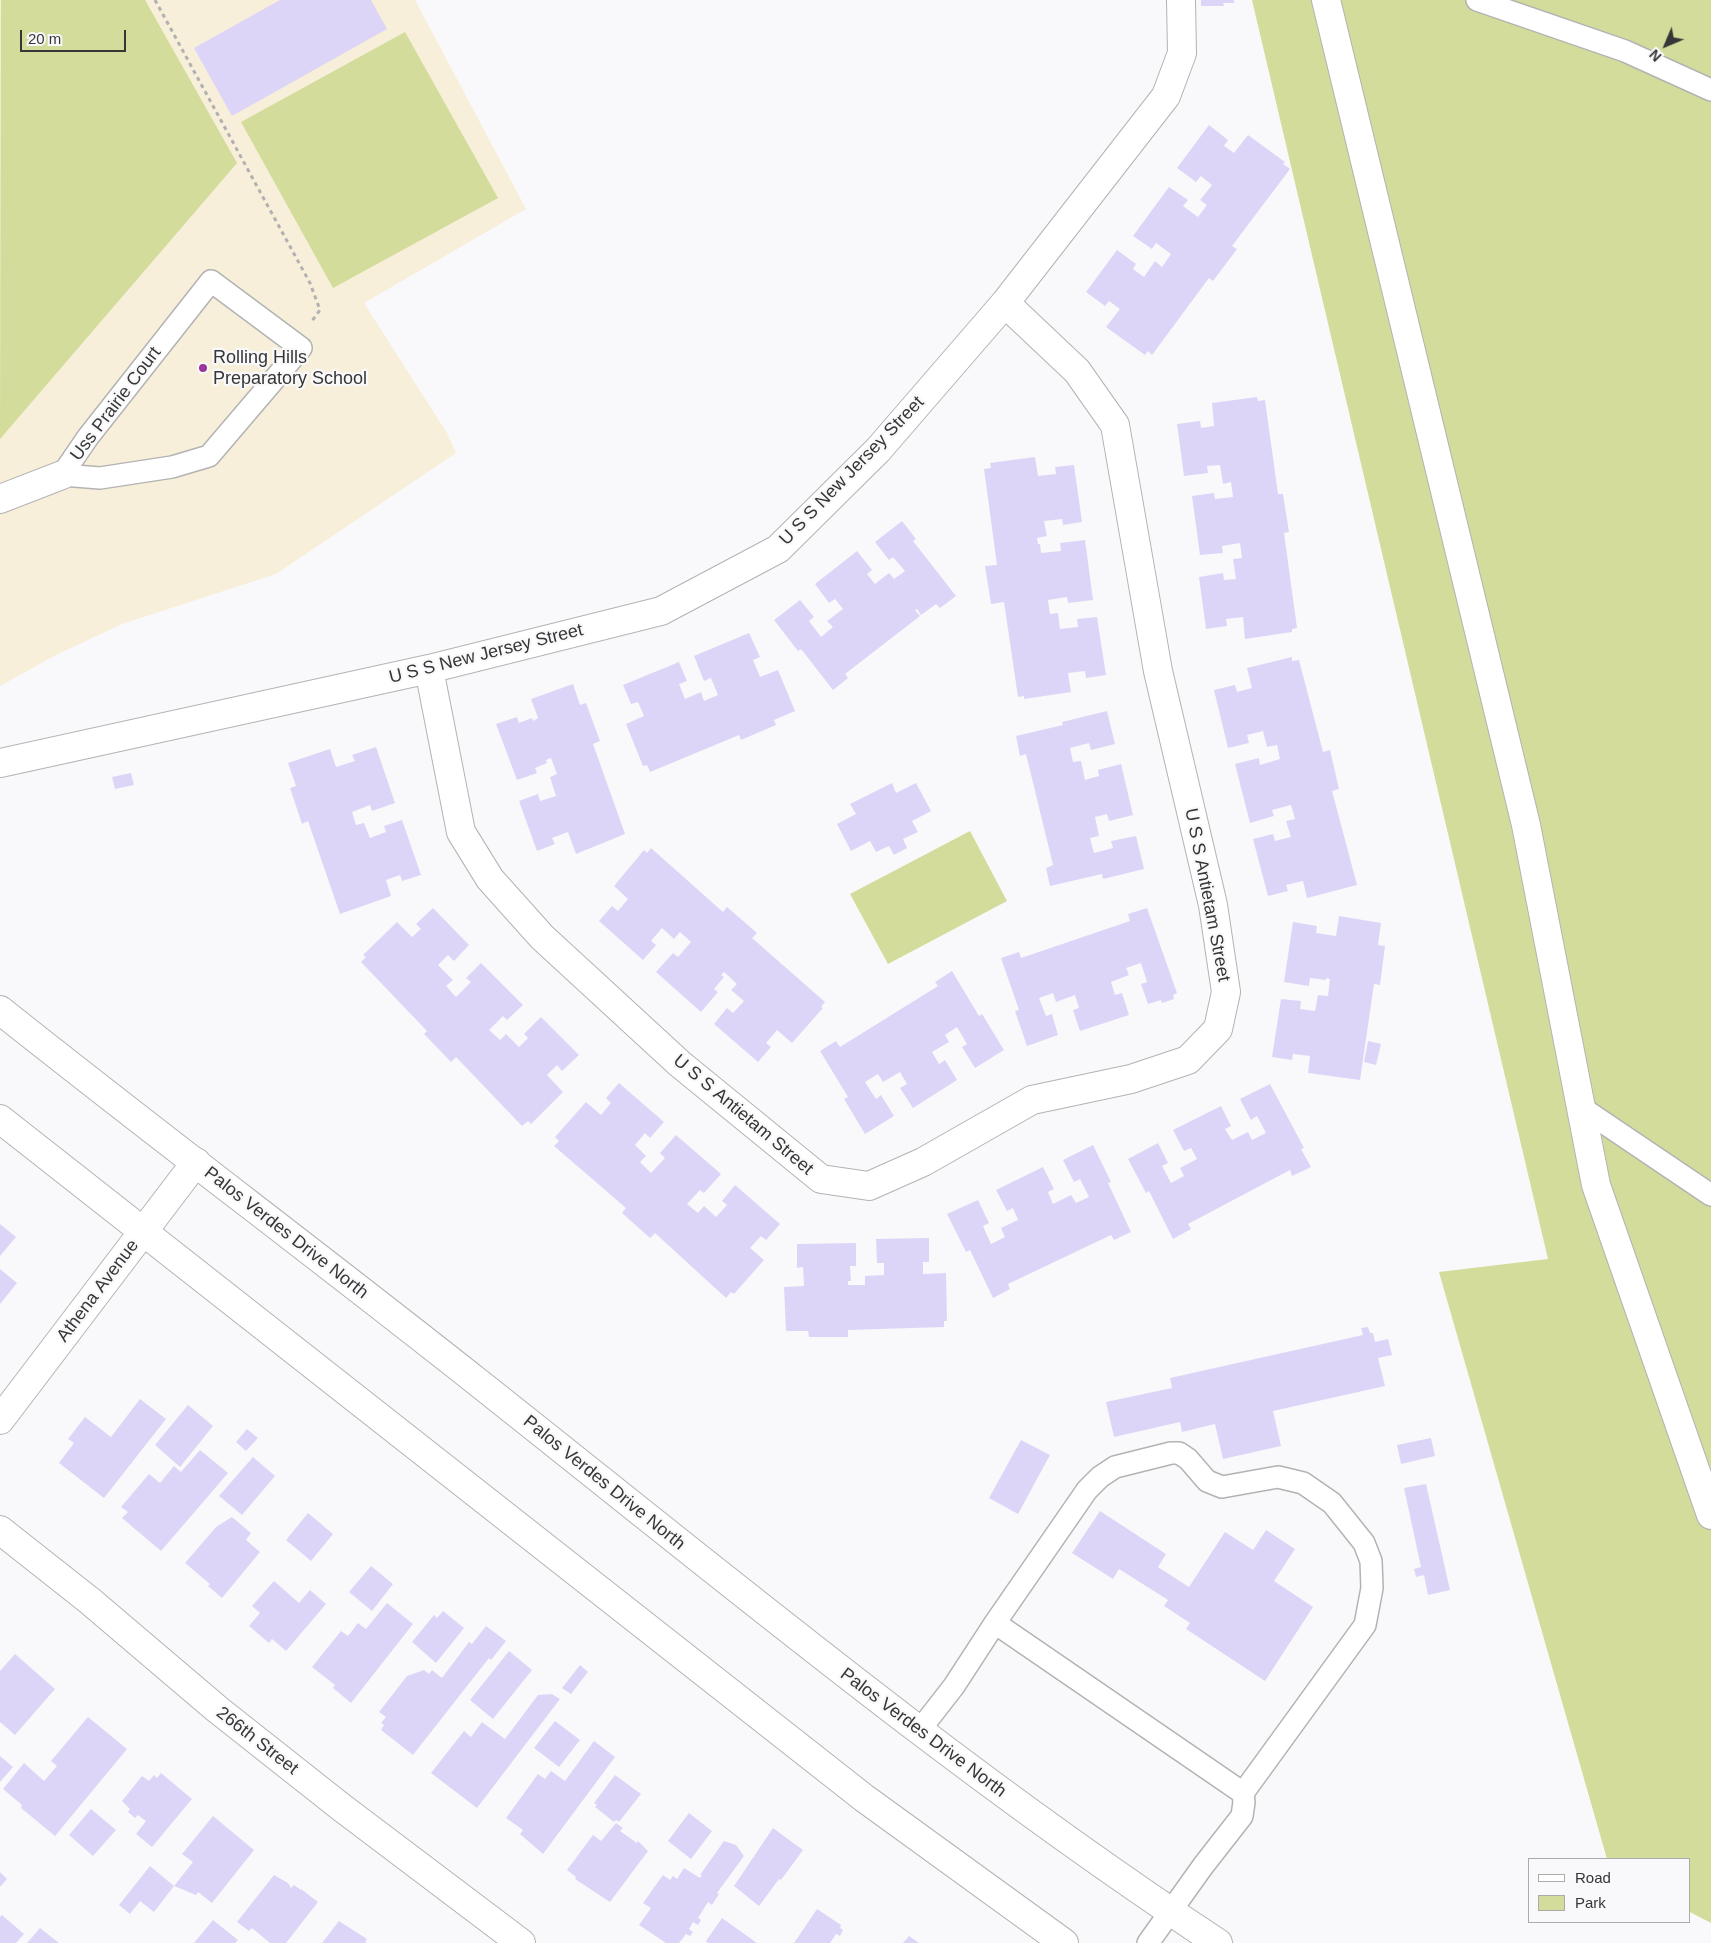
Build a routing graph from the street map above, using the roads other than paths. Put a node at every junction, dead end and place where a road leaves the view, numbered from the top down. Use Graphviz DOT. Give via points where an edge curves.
graph roads {
  1 [pos="1181,0"];
  2 [pos="1326,0"];
  3 [pos="1477,0"];
  4 [pos="1711,90"];
  5 [pos="1005,303"];
  6 [pos="62,475"];
  7 [pos="0,499"];
  8 [pos="429,669"];
  9 [pos="0,763"];
  10 [pos="0,1010"];
  11 [pos="1582,1108"];
  12 [pos="0,1119"];
  13 [pos="196,1162"];
  14 [pos="1711,1195"];
  15 [pos="143,1232"];
  16 [pos="0,1420"];
  17 [pos="1711,1515"];
  18 [pos="0,1530"];
  19 [pos="995,1623"];
  20 [pos="920,1731"];
  21 [pos="1243,1793"];
  22 [pos="1171,1912"];
  23 [pos="521,1943"];
  24 [pos="1064,1943"];
  25 [pos="1148,1943"];
  26 [pos="1218,1943"];
  1 -- 5 [label="street, U S S New Jersey Street" via="1182,53 1166,96"];
  2 -- 11 [label="street" via="1526,825"];
  3 -- 4 [label="lane" via="1625,51"];
  5 -- 8 [label="street, U S S New Jersey Street" via="878,450 778,549 661,611"];
  5 -- 8 [label="street, U S S Antietam Street" via="1077,371 1115,425 1158,671 1213,905 1226,992 1218,1029 1188,1060 1131,1079 1032,1100 923,1162 868,1186 820,1179 680,1064 542,937 490,879 461,832"];
  6 -- 6 [label="lane, Uss Prairie Court" via="100,478 172,467 208,456 301,348 211,281 88,436"];
  6 -- 7 [label="street, Uss Prairie Court"];
  8 -- 9 [label="street, U S S New Jersey Street"];
  10 -- 13 [label="street, Palos Verdes Drive North"];
  11 -- 14 [label="lane"];
  11 -- 17 [label="street" via="1596,1185"];
  12 -- 15 [label="street"];
  13 -- 15 [label="street, Athena Avenue"];
  13 -- 20 [label="street, Palos Verdes Drive North" via="800,1640"];
  15 -- 16 [label="street, Athena Avenue"];
  15 -- 24 [label="street" via="864,1798"];
  18 -- 23 [label="street, 266th Street" via="217,1709"];
  19 -- 20 [label="lane"];
  19 -- 21 [label="lane"];
  19 -- 21 [label="lane" via="1087,1490 1115,1467 1180,1453 1207,1481 1222,1487 1278,1477 1303,1483 1318,1493 1332,1503 1364,1543 1372,1561 1372,1588 1365,1625"];
  20 -- 22 [label="street, Palos Verdes Drive North"];
  21 -- 22 [label="lane" via="1242,1816"];
  22 -- 25 [label="lane"];
  22 -- 26 [label="street, Palos Verdes Drive North"];
}
